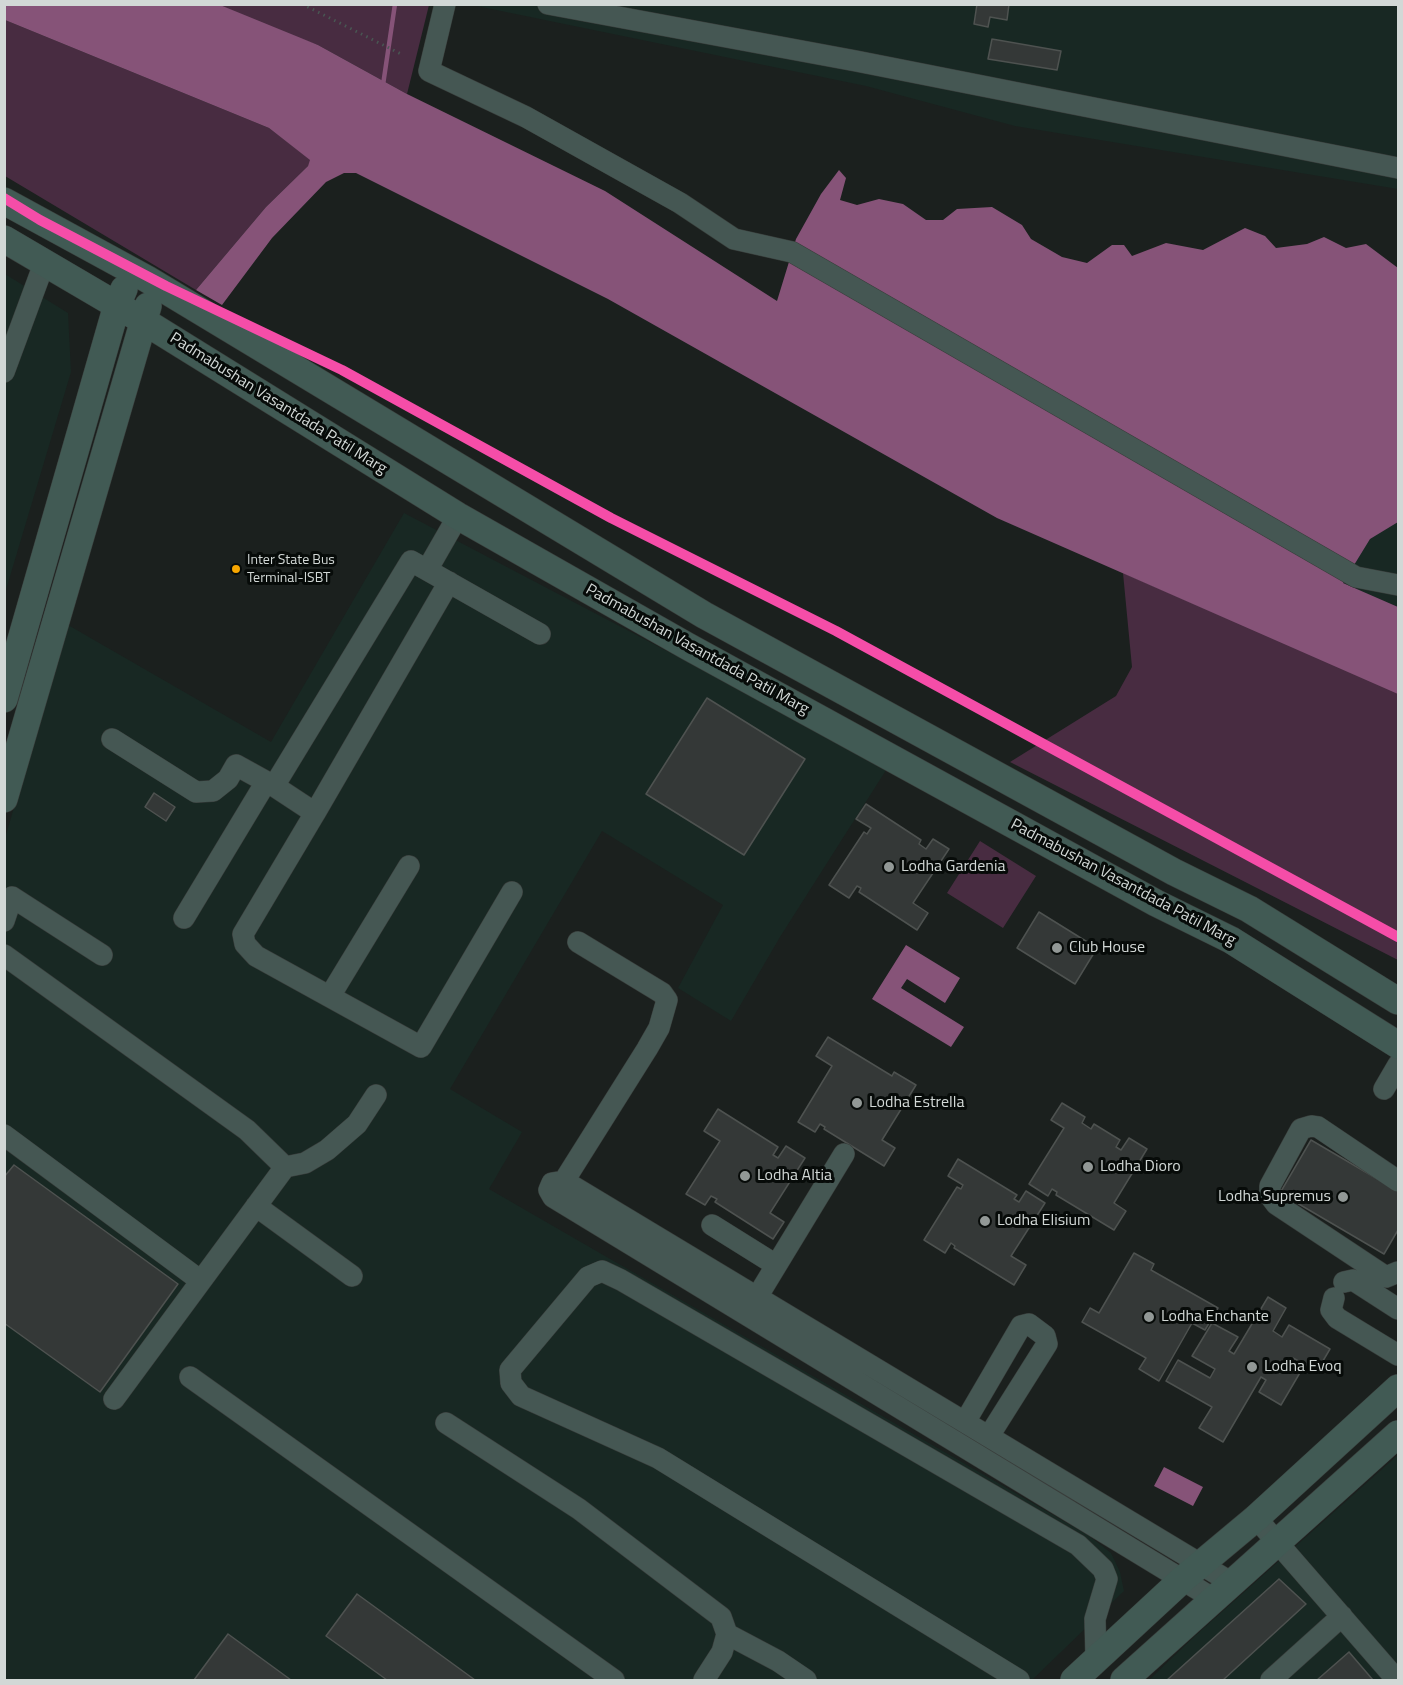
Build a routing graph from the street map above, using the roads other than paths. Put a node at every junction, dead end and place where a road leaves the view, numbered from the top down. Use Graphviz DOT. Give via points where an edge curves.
graph roads {
  1 [pos="445,4"];
  2 [pos="548,4"];
  3 [pos="1398,168"];
  4 [pos="4,201"];
  5 [pos="4,239"];
  6 [pos="45,261"];
  7 [pos="133,271"];
  8 [pos="157,285"];
  9 [pos="117,305"];
  10 [pos="142,320"];
  11 [pos="259,346"];
  12 [pos="4,372"];
  13 [pos="238,379"];
  14 [pos="458,516"];
  15 [pos="590,546"];
  16 [pos="44,564"];
  17 [pos="627,568"];
  18 [pos="427,570"];
  19 [pos="71,571"];
  20 [pos="570,580"];
  21 [pos="449,582"];
  22 [pos="1398,585"];
  23 [pos="607,600"];
  24 [pos="540,634"];
  25 [pos="4,699"];
  26 [pos="112,739"];
  27 [pos="270,784"];
  28 [pos="4,799"];
  29 [pos="315,813"];
  30 [pos="409,866"];
  31 [pos="512,892"];
  32 [pos="184,918"];
  33 [pos="4,921"];
  34 [pos="578,942"];
  35 [pos="4,955"];
  36 [pos="102,955"];
  37 [pos="330,996"];
  38 [pos="1398,1001"];
  39 [pos="1398,1045"];
  40 [pos="1398,1065"];
  41 [pos="1384,1089"];
  42 [pos="375,1095"];
  43 [pos="4,1135"];
  44 [pos="844,1154"];
  45 [pos="285,1167"];
  46 [pos="1398,1181"];
  47 [pos="256,1206"];
  48 [pos="712,1226"];
  49 [pos="776,1266"];
  50 [pos="1398,1272"];
  51 [pos="352,1276"];
  52 [pos="201,1281"];
  53 [pos="752,1305"];
  54 [pos="1398,1309"];
  55 [pos="1398,1355"];
  56 [pos="190,1377"];
  57 [pos="1398,1388"];
  58 [pos="114,1399"];
  59 [pos="1371,1414"];
  60 [pos="446,1423"];
  61 [pos="976,1428"];
  62 [pos="1397,1438"];
  63 [pos="960,1444"];
  64 [pos="1256,1518"];
  65 [pos="1278,1543"];
  66 [pos="1192,1572"];
  67 [pos="1223,1591"];
  68 [pos="1342,1616"];
  69 [pos="727,1634"];
  70 [pos="1096,1659"];
  71 [pos="614,1680"];
  72 [pos="704,1680"];
  73 [pos="807,1680"];
  74 [pos="1019,1680"];
  75 [pos="1074,1680"];
  76 [pos="1125,1680"];
  77 [pos="1271,1680"];
  78 [pos="1397,1680"];
  1 -- 22 [label="street" via="429,71 526,117 680,203 734,239 792,252 1356,576"];
  2 -- 3 [label="street"];
  4 -- 7 [label="main road, Padmabushan Vasantdada Patil Marg"];
  5 -- 6 [label="main road, Padmabushan Vasantdada Patil Marg"];
  6 -- 9 [label="main road, Padmabushan Vasantdada Patil Marg"];
  6 -- 12 [label="street"];
  7 -- 8 [label="main road, Padmabushan Vasantdada Patil Marg"];
  7 -- 9 [label="main road"];
  8 -- 10 [label="main road"];
  8 -- 11 [label="main road, Padmabushan Vasantdada Patil Marg"];
  9 -- 10 [label="main road, Padmabushan Vasantdada Patil Marg"];
  9 -- 16 [label="main road"];
  10 -- 13 [label="main road, Padmabushan Vasantdada Patil Marg"];
  10 -- 19 [label="main road"];
  11 -- 13 [label="main road"];
  11 -- 15 [label="main road, Padmabushan Vasantdada Patil Marg"];
  13 -- 14 [label="main road, Padmabushan Vasantdada Patil Marg"];
  14 -- 18 [label="street"];
  14 -- 20 [label="main road, Padmabushan Vasantdada Patil Marg"];
  15 -- 17 [label="main road, Padmabushan Vasantdada Patil Marg"];
  15 -- 20 [label="main road"];
  16 -- 19 [label="main road"];
  16 -- 25 [label="main road"];
  17 -- 23 [label="main road"];
  17 -- 38 [label="main road, Padmabushan Vasantdada Patil Marg" via="1174,872 1249,909"];
  18 -- 21 [label="street"];
  18 -- 27 [label="street" via="411,561"];
  19 -- 28 [label="main road"];
  20 -- 23 [label="main road, Padmabushan Vasantdada Patil Marg"];
  21 -- 24 [label="street"];
  21 -- 29 [label="street"];
  23 -- 39 [label="main road, Padmabushan Vasantdada Patil Marg" via="1231,940"];
  26 -- 27 [label="street" via="196,792 213,791 228,779 236,765"];
  27 -- 29 [label="street"];
  27 -- 32 [label="street"];
  29 -- 37 [label="street" via="243,934 245,944 256,956"];
  30 -- 37 [label="street"];
  31 -- 37 [label="street" via="422,1047"];
  33 -- 36 [label="street" via="12,897"];
  34 -- 53 [label="street" via="662,993 667,1000 651,1042 564,1181 552,1183 549,1190 553,1197"];
  35 -- 45 [label="street" via="247,1130"];
  40 -- 41 [label="street"];
  42 -- 45 [label="street" via="357,1124 327,1150 305,1163"];
  43 -- 52 [label="street"];
  44 -- 49 [label="street"];
  45 -- 47 [label="street"];
  46 -- 50 [label="street" via="1311,1126 1301,1129 1270,1186 1270,1196 1386,1277"];
  47 -- 51 [label="street"];
  47 -- 52 [label="street"];
  48 -- 49 [label="street"];
  49 -- 53 [label="street"];
  52 -- 58 [label="street"];
  53 -- 61 [label="street"];
  53 -- 63 [label="street"];
  54 -- 55 [label="street" via="1353,1280 1339,1290 1331,1310 1337,1318"];
  56 -- 71 [label="street"];
  57 -- 59 [label="main road"];
  59 -- 62 [label="street"];
  59 -- 64 [label="main road"];
  60 -- 69 [label="street" via="579,1509 645,1558 720,1617"];
  61 -- 63 [label="street"];
  61 -- 66 [label="street"];
  62 -- 65 [label="main road"];
  63 -- 66 [label="street"];
  64 -- 65 [label="street"];
  64 -- 66 [label="main road"];
  65 -- 67 [label="main road"];
  65 -- 68 [label="street"];
  66 -- 67 [label="street"];
  66 -- 70 [label="main road"];
  67 -- 76 [label="main road"];
  68 -- 77 [label="street"];
  68 -- 78 [label="street"];
  69 -- 72 [label="street" via="722,1652"];
  69 -- 73 [label="street"];
  70 -- 74 [label="street" via="1095,1619 1107,1579 1103,1569 1078,1545 621,1280 602,1271 588,1276 510,1370 511,1383 521,1396 658,1458"];
  70 -- 75 [label="main road"];
}
